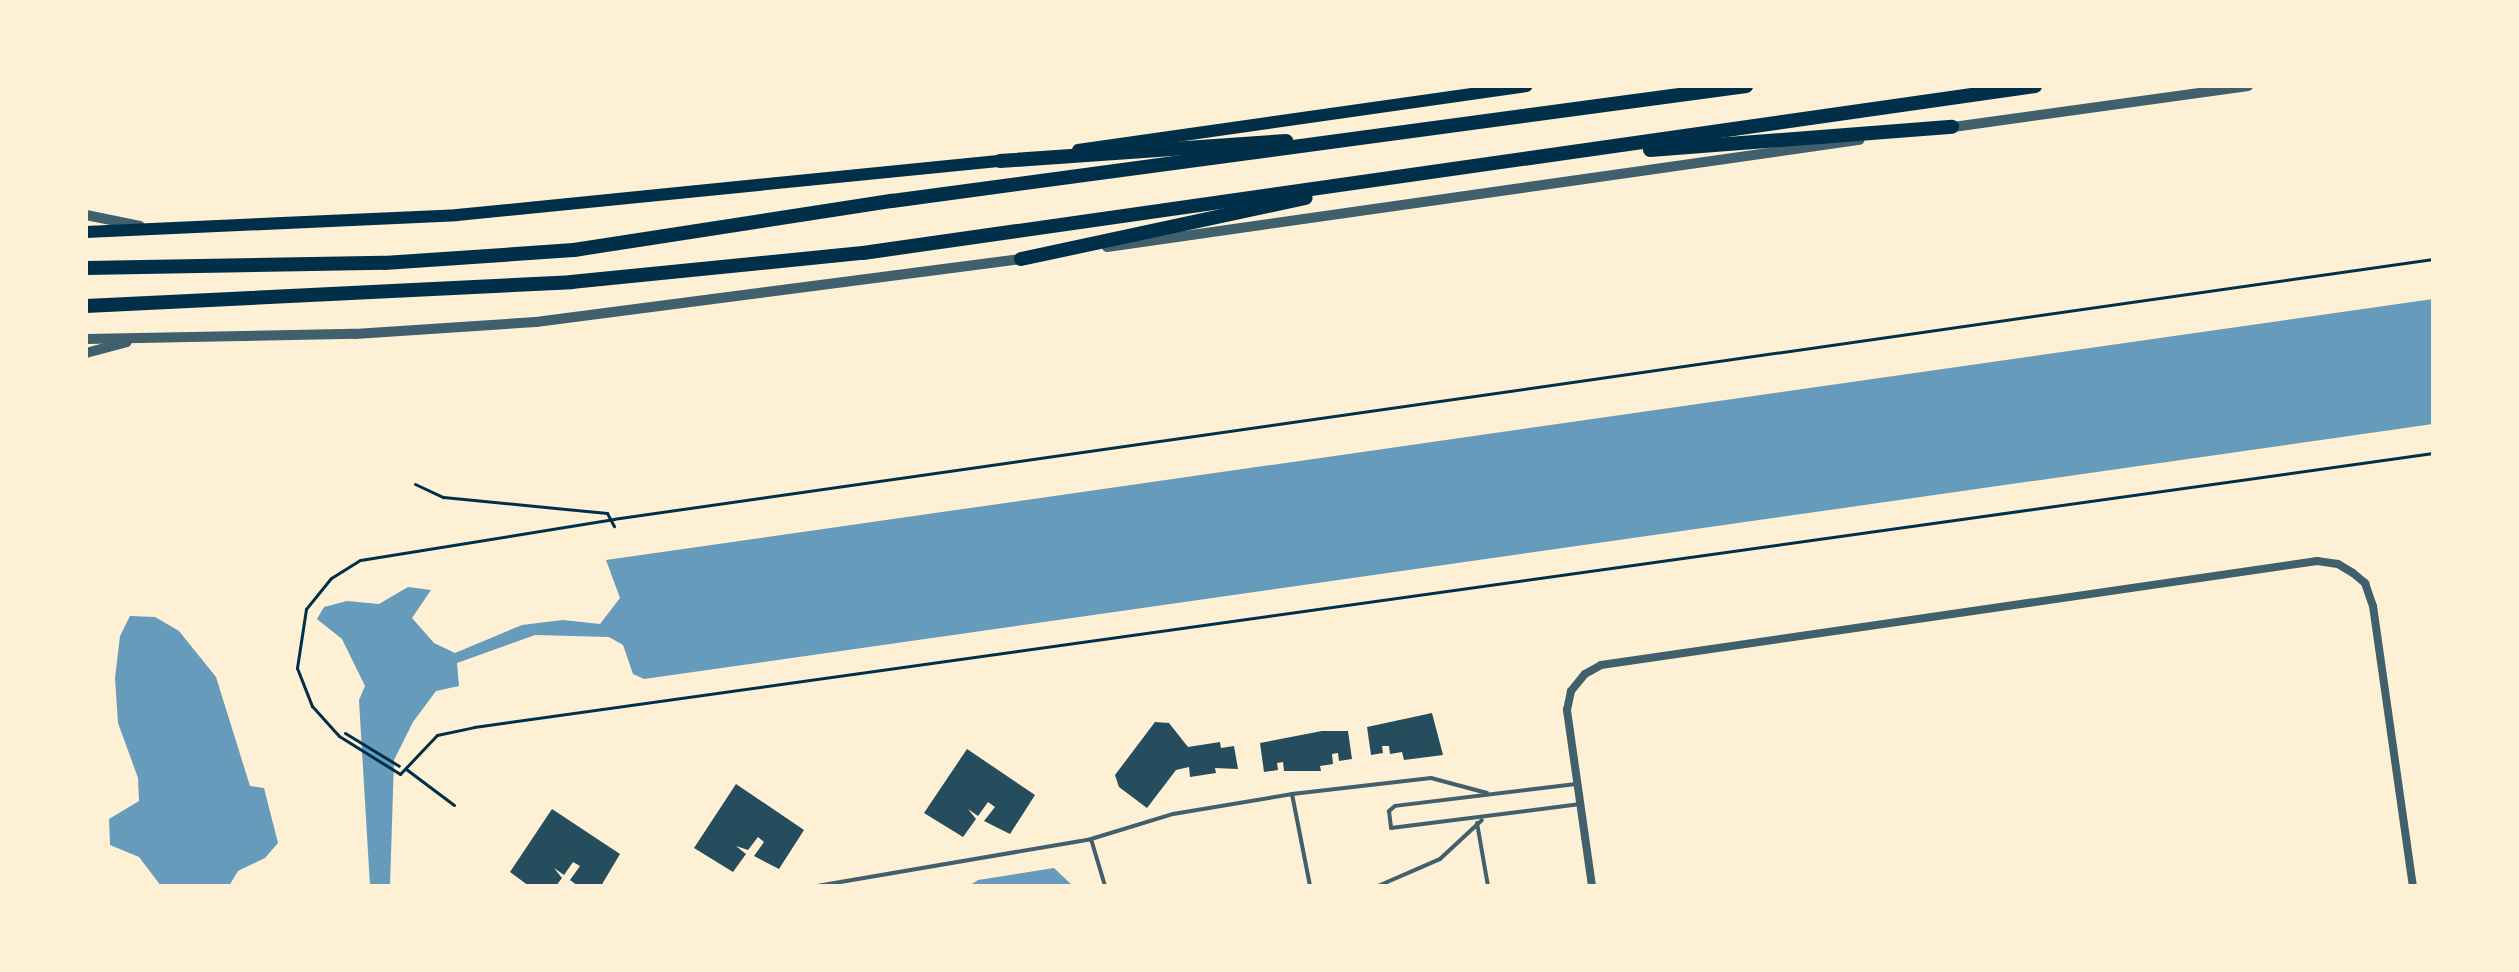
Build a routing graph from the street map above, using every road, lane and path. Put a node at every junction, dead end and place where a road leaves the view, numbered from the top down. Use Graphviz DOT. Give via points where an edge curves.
graph roads {
  1 [pos="1526,86"];
  2 [pos="1672,86"];
  3 [pos="1746,86"];
  4 [pos="2035,86"];
  5 [pos="2248,86"];
  6 [pos="1520,118"];
  7 [pos="1952,127"];
  8 [pos="1426,132"];
  9 [pos="1522,159"];
  10 [pos="1000,161"];
  11 [pos="1431,172"];
  12 [pos="86,215"];
  13 [pos="149,228"];
  14 [pos="86,232"];
  15 [pos="1021,259"];
  16 [pos="2433,259"];
  17 [pos="86,268"];
  18 [pos="86,306"];
  19 [pos="146,337"];
  20 [pos="86,339"];
  21 [pos="86,353"];
  22 [pos="2433,453"];
  23 [pos="415,484"];
  24 [pos="614,519"];
  25 [pos="614,526"];
  26 [pos="345,733"];
  27 [pos="399,766"];
  28 [pos="405,768"];
  29 [pos="1576,784"];
  30 [pos="1487,793"];
  31 [pos="1292,794"];
  32 [pos="1581,804"];
  33 [pos="454,805"];
  34 [pos="1487,817"];
  35 [pos="1477,823"];
  36 [pos="1091,839"];
  37 [pos="817,886"];
  38 [pos="1105,886"];
  39 [pos="1310,886"];
  40 [pos="1378,886"];
  41 [pos="1488,886"];
  42 [pos="1592,886"];
  43 [pos="2413,886"];
  1 -- 10 [label="main road"];
  2 -- 6 [label="highway"];
  3 -- 6 [label="highway"];
  4 -- 9 [label="highway"];
  5 -- 7 [label="street"];
  6 -- 8 [label="highway"];
  7 -- 9 [label="highway"];
  7 -- 15 [label="street"];
  8 -- 10 [label="highway"];
  8 -- 17 [label="highway" via="892,201 574,250 384,263"];
  9 -- 11 [label="highway"];
  10 -- 13 [label="main road" via="457,215"];
  11 -- 15 [label="highway"];
  11 -- 18 [label="highway" via="863,253 571,282"];
  12 -- 13 [label="street"];
  13 -- 14 [label="main road"];
  15 -- 19 [label="street" via="536,322 355,334"];
  16 -- 24 [label="path"];
  19 -- 20 [label="street"];
  19 -- 21 [label="street"];
  22 -- 28 [label="path" via="519,720 437,735"];
  23 -- 24 [label="path" via="443,497 607,513"];
  24 -- 25 [label="path"];
  24 -- 28 [label="path" via="360,560 331,578 306,609 297,668 312,706 339,736 400,774"];
  26 -- 27 [label="path"];
  28 -- 33 [label="path"];
  29 -- 30 [label="lane"];
  29 -- 32 [label="street"];
  29 -- 43 [label="street" via="1567,710 1571,691 1601,665 2317,561 2353,573 2365,583 2373,606"];
  30 -- 31 [label="lane" via="1431,778"];
  30 -- 34 [label="lane" via="1389,811 1391,828 1400,830"];
  31 -- 36 [label="lane" via="1173,814"];
  31 -- 39 [label="lane"];
  32 -- 34 [label="lane"];
  32 -- 42 [label="street"];
  34 -- 35 [label="lane"];
  35 -- 40 [label="lane" via="1440,859"];
  35 -- 41 [label="lane"];
  36 -- 37 [label="lane"];
  36 -- 38 [label="lane"];
}
